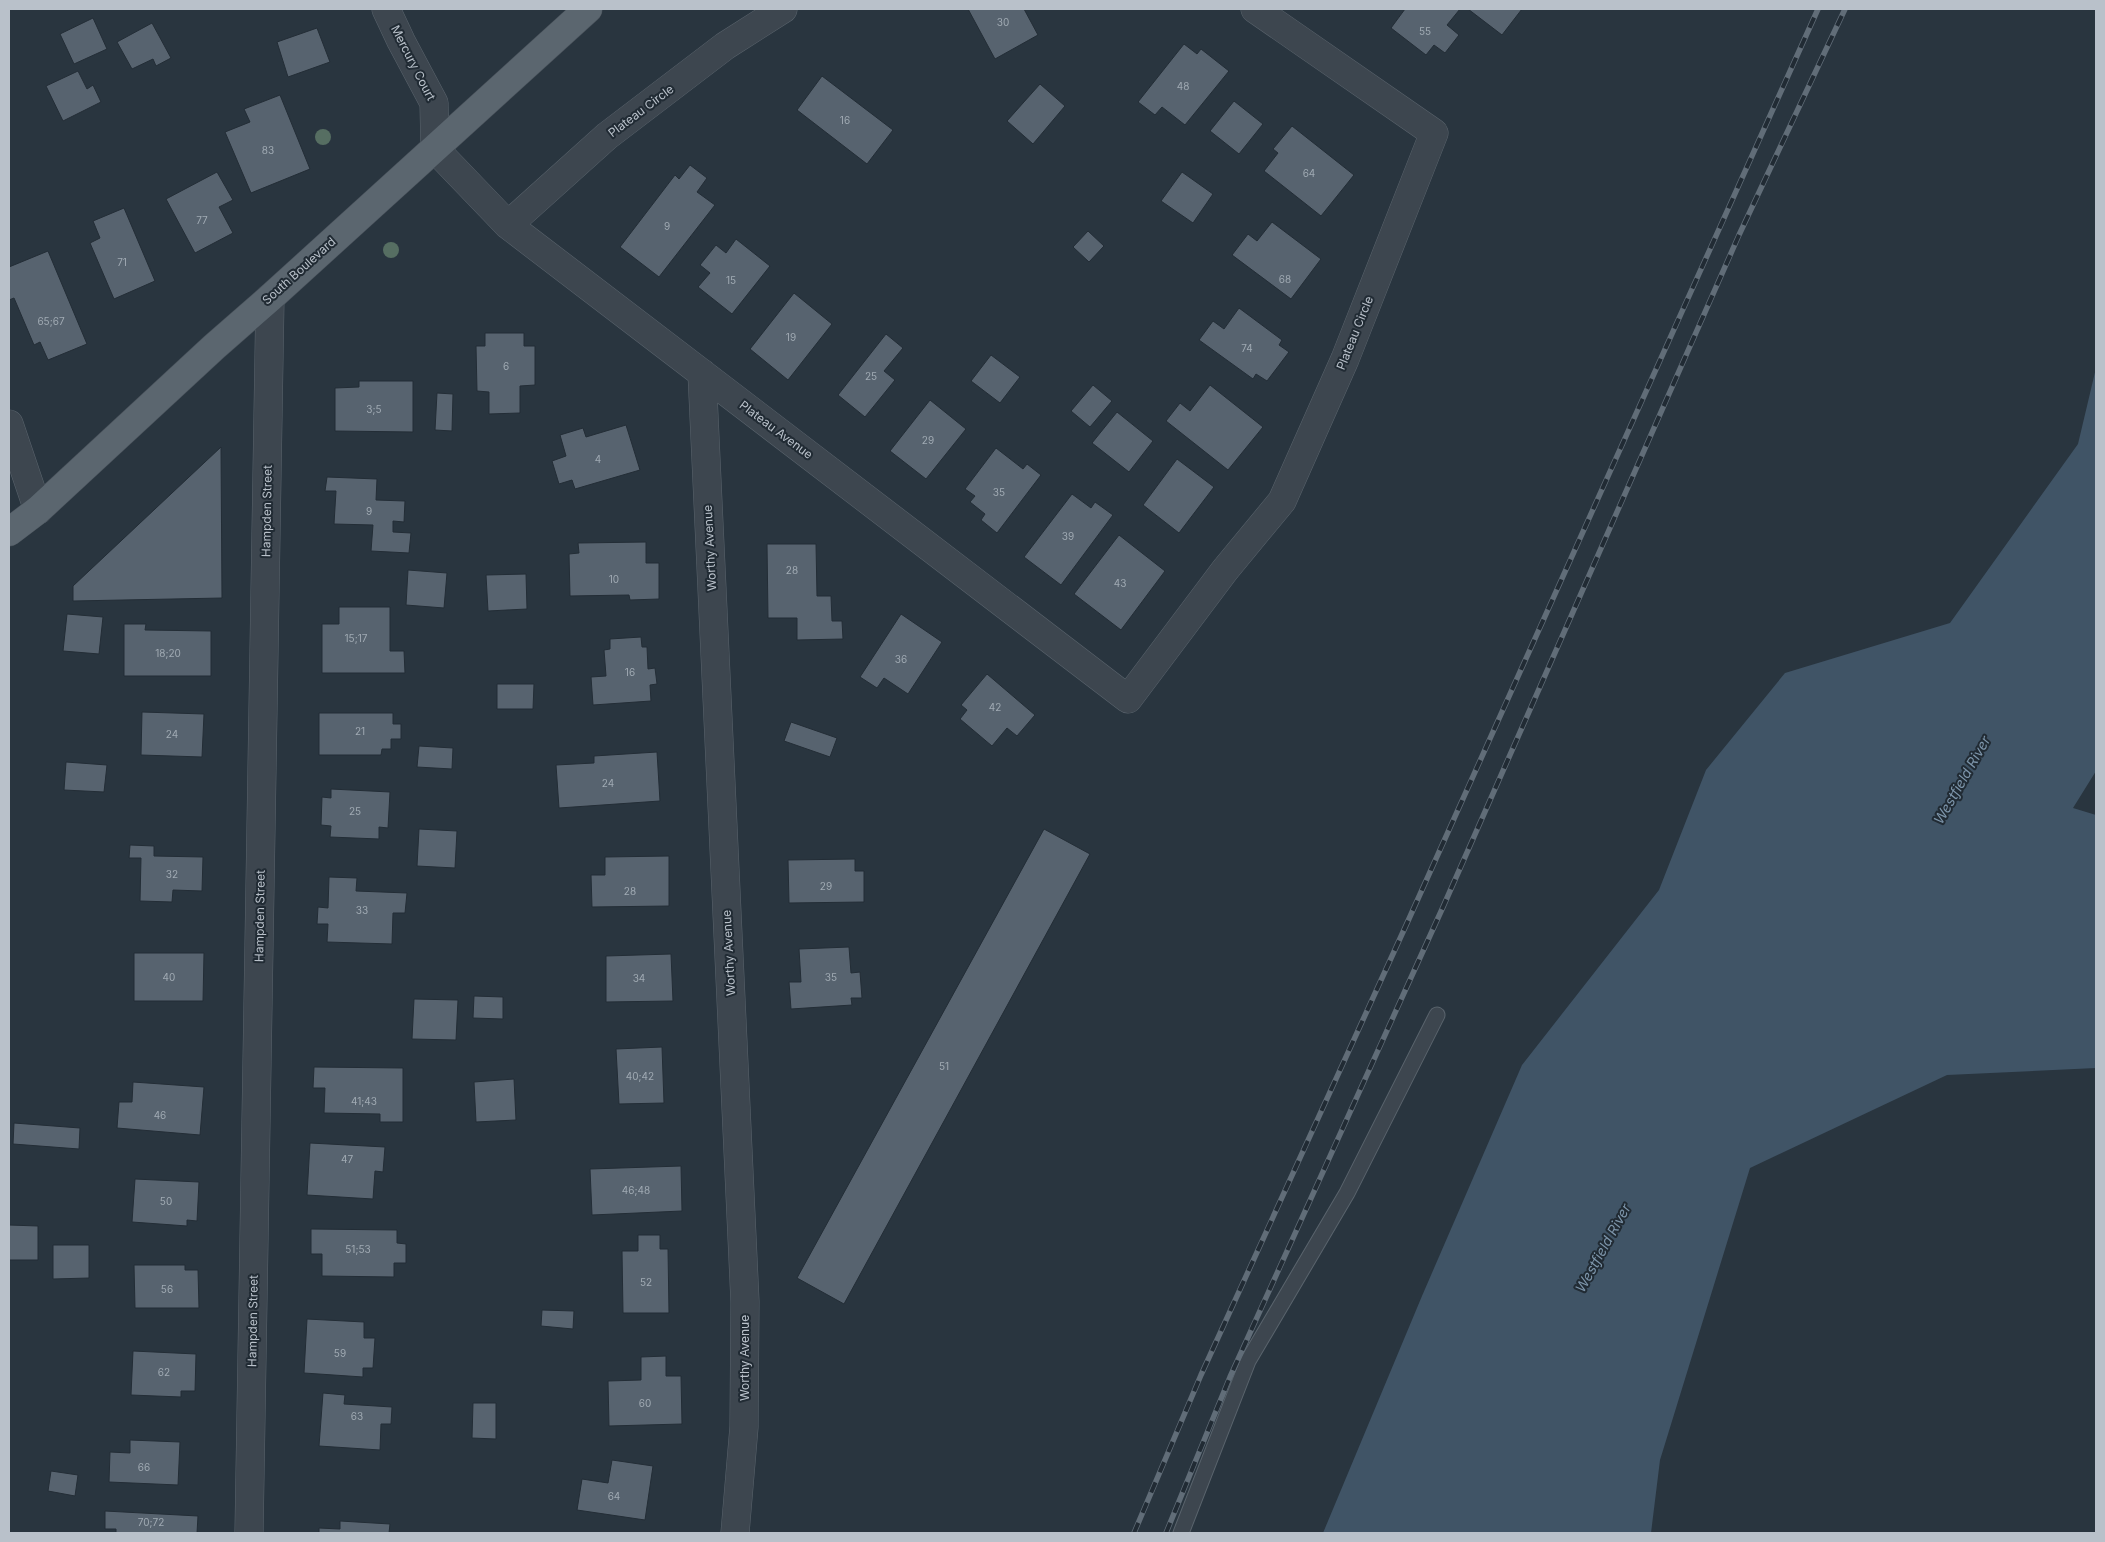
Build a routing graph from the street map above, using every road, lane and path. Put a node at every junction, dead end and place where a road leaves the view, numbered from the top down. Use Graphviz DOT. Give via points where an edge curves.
graph roads {
  1 [pos="386,9"];
  2 [pos="588,9"];
  3 [pos="783,9"];
  4 [pos="1256,9"];
  5 [pos="435,148"];
  6 [pos="508,225"];
  7 [pos="270,298"];
  8 [pos="702,373"];
  9 [pos="9,424"];
  10 [pos="38,510"];
  11 [pos="9,532"];
  12 [pos="1128,699"];
  13 [pos="1437,1015"];
  14 [pos="249,1533"];
  15 [pos="735,1533"];
  16 [pos="1181,1533"];
  1 -- 5 [label="street, Mercury Court" via="434,103"];
  2 -- 5 [label="main road, South Boulevard"];
  3 -- 6 [label="street, Plateau Circle" via="725,46 607,136"];
  4 -- 12 [label="street, Plateau Circle" via="1434,132 1345,359 1282,501 1225,570"];
  5 -- 6 [label="street, Plateau Avenue"];
  5 -- 7 [label="main road, South Boulevard"];
  6 -- 8 [label="street, Plateau Avenue"];
  7 -- 10 [label="main road, South Boulevard"];
  7 -- 14 [label="street, Hampden Street"];
  8 -- 12 [label="street, Plateau Avenue"];
  8 -- 15 [label="street, Worthy Avenue" via="745,1302 744,1427"];
  9 -- 10 [label="street"];
  10 -- 11 [label="main road, South Boulevard"];
  13 -- 16 [label="lane" via="1347,1193 1248,1361"];
}
